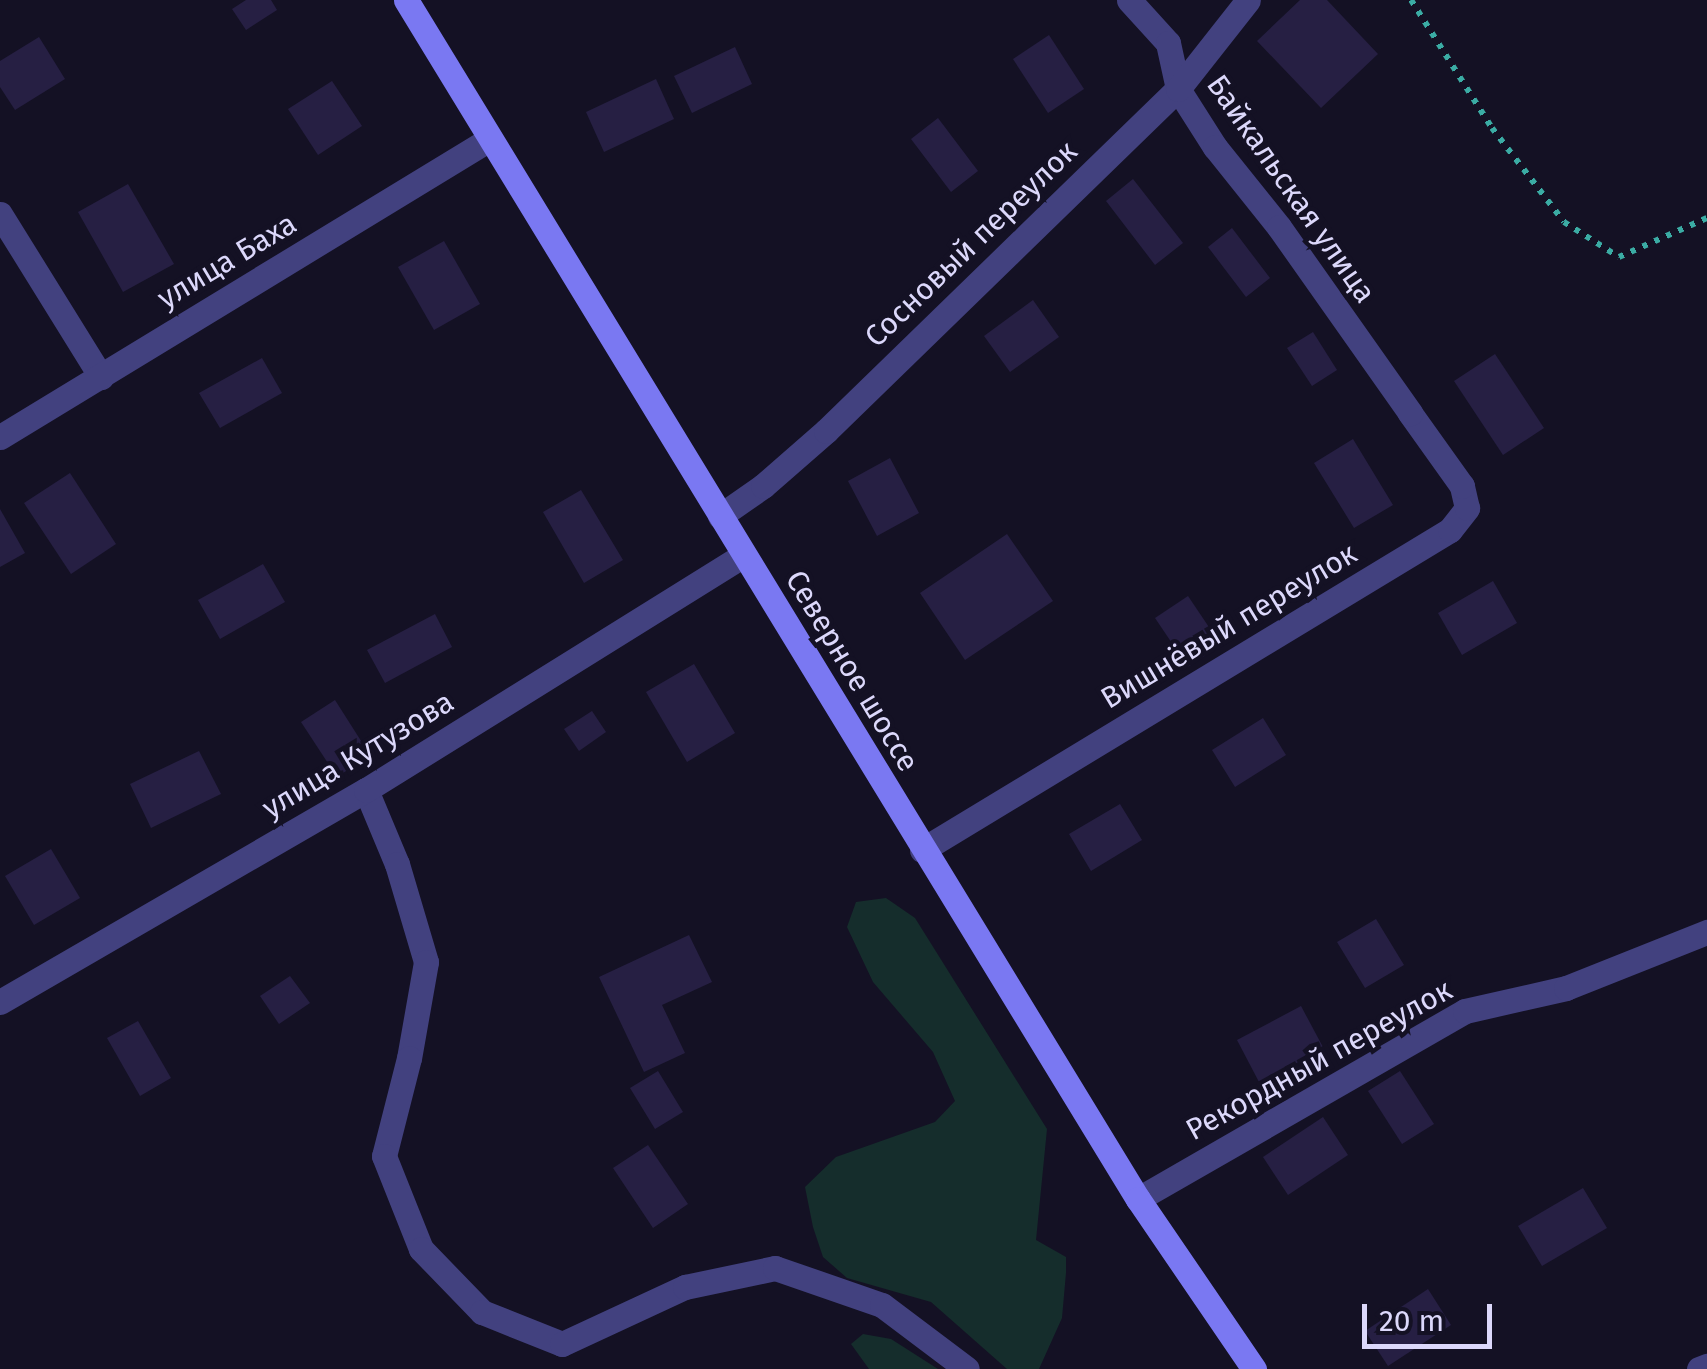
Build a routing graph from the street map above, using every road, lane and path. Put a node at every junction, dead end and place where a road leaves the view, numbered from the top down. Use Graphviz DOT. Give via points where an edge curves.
graph roads {
  1 [pos="1129,0"];
  2 [pos="1248,0"];
  3 [pos="1411,0"];
  4 [pos="416,4"];
  5 [pos="1178,88"];
  6 [pos="488,140"];
  7 [pos="0,214"];
  8 [pos="1707,218"];
  9 [pos="101,377"];
  10 [pos="1410,413"];
  11 [pos="0,436"];
  12 [pos="720,516"];
  13 [pos="744,555"];
  14 [pos="366,790"];
  15 [pos="922,850"];
  16 [pos="1707,932"];
  17 [pos="0,1002"];
  18 [pos="1138,1199"];
  19 [pos="1707,1366"];
  20 [pos="967,1369"];
  21 [pos="1254,1369"];
  22 [pos="1699,1369"];
  1 -- 5 [label="street, Байкальская улица" via="1168,43"];
  2 -- 5 [label="street, Сосновый переулок"];
  3 -- 8 [label="path" via="1492,128 1564,222 1619,257"];
  4 -- 6 [label="main road, Северное шоссе"];
  5 -- 10 [label="street, Байкальская улица" via="1214,148 1279,227"];
  5 -- 12 [label="street, Сосновый переулок" via="826,430"];
  6 -- 9 [label="street, улица Баха"];
  6 -- 12 [label="main road, Северное шоссе"];
  7 -- 9 [label="street"];
  9 -- 11 [label="street, улица Баха"];
  10 -- 15 [label="street, Вишнёвый переулок" via="1462,486 1467,508 1450,530"];
  12 -- 13 [label="main road, Северное шоссе"];
  13 -- 14 [label="street, улица Кутузова"];
  13 -- 15 [label="main road, Северное шоссе"];
  14 -- 17 [label="street, улица Кутузова"];
  14 -- 20 [label="street" via="426,962 384,1156 421,1249 482,1312 562,1344 685,1287 775,1268 882,1305"];
  15 -- 18 [label="main road, Северное шоссе"];
  16 -- 18 [label="street, Рекордный переулок" via="1566,988 1465,1011"];
  18 -- 21 [label="main road, Северное шоссе"];
  19 -- 22 [label="street"];
}
